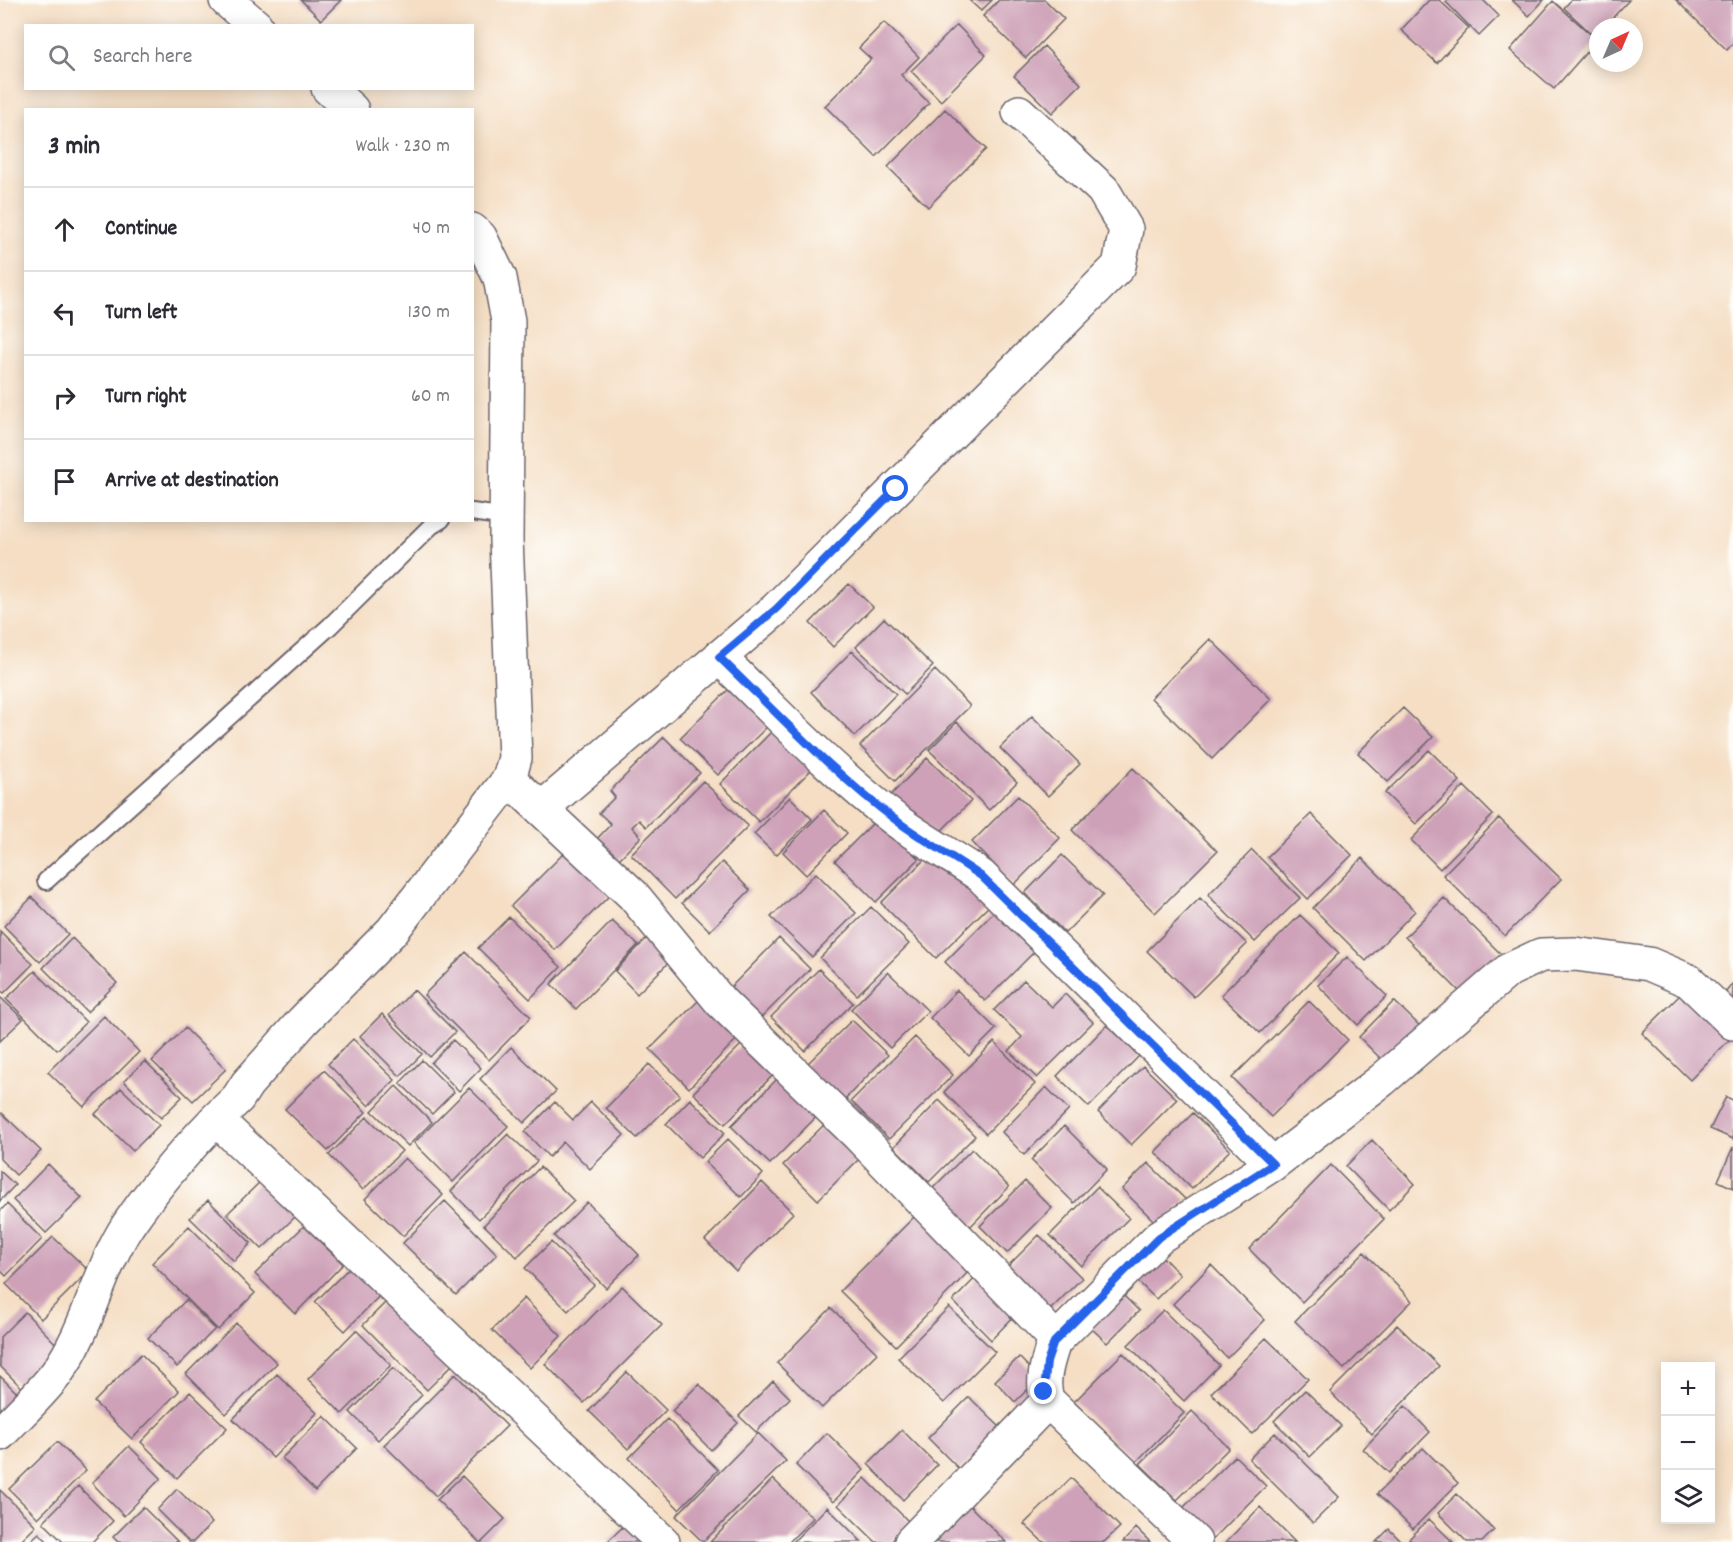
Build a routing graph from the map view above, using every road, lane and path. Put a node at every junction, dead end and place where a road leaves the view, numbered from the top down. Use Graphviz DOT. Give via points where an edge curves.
graph roads {
  1 [pos="226,0"];
  2 [pos="254,24"];
  3 [pos="330,90"];
  4 [pos="350,108"];
  5 [pos="1019,112"];
  6 [pos="474,232"];
  7 [pos="474,512"];
  8 [pos="506,517"];
  9 [pos="438,522"];
  10 [pos="719,657"];
  11 [pos="509,779"];
  12 [pos="541,809"];
  13 [pos="46,881"];
  14 [pos="1733,1023"];
  15 [pos="216,1119"];
  16 [pos="1273,1164"];
  17 [pos="1054,1342"];
  18 [pos="1048,1401"];
  19 [pos="0,1434"];
  20 [pos="663,1542"];
  21 [pos="911,1542"];
  22 [pos="1195,1542"];
  1 -- 2 [label="street"];
  3 -- 4 [label="street"];
  5 -- 10 [label="street" via="1103,190 1126,229 1119,266 776,609"];
  6 -- 8 [label="street" via="500,278 508,321"];
  7 -- 8 [label="lane"];
  8 -- 11 [label="street" via="515,759"];
  9 -- 13 [label="lane" via="330,626"];
  10 -- 12 [label="street"];
  10 -- 16 [label="street" via="855,787 898,822 981,876"];
  11 -- 12 [label="street"];
  11 -- 15 [label="street" via="392,931 303,1021"];
  12 -- 17 [label="street" via="633,895 722,1002 858,1135"];
  14 -- 16 [label="street" via="1689,981 1649,964 1575,954 1541,955 1509,970 1382,1080"];
  15 -- 19 [label="street" via="181,1156 128,1226 106,1263 79,1334 56,1374"];
  15 -- 20 [label="street"];
  16 -- 17 [label="street" via="1159,1237"];
  17 -- 18 [label="street" via="1047,1362 1044,1392"];
  18 -- 21 [label="street"];
  18 -- 22 [label="street"];
}
